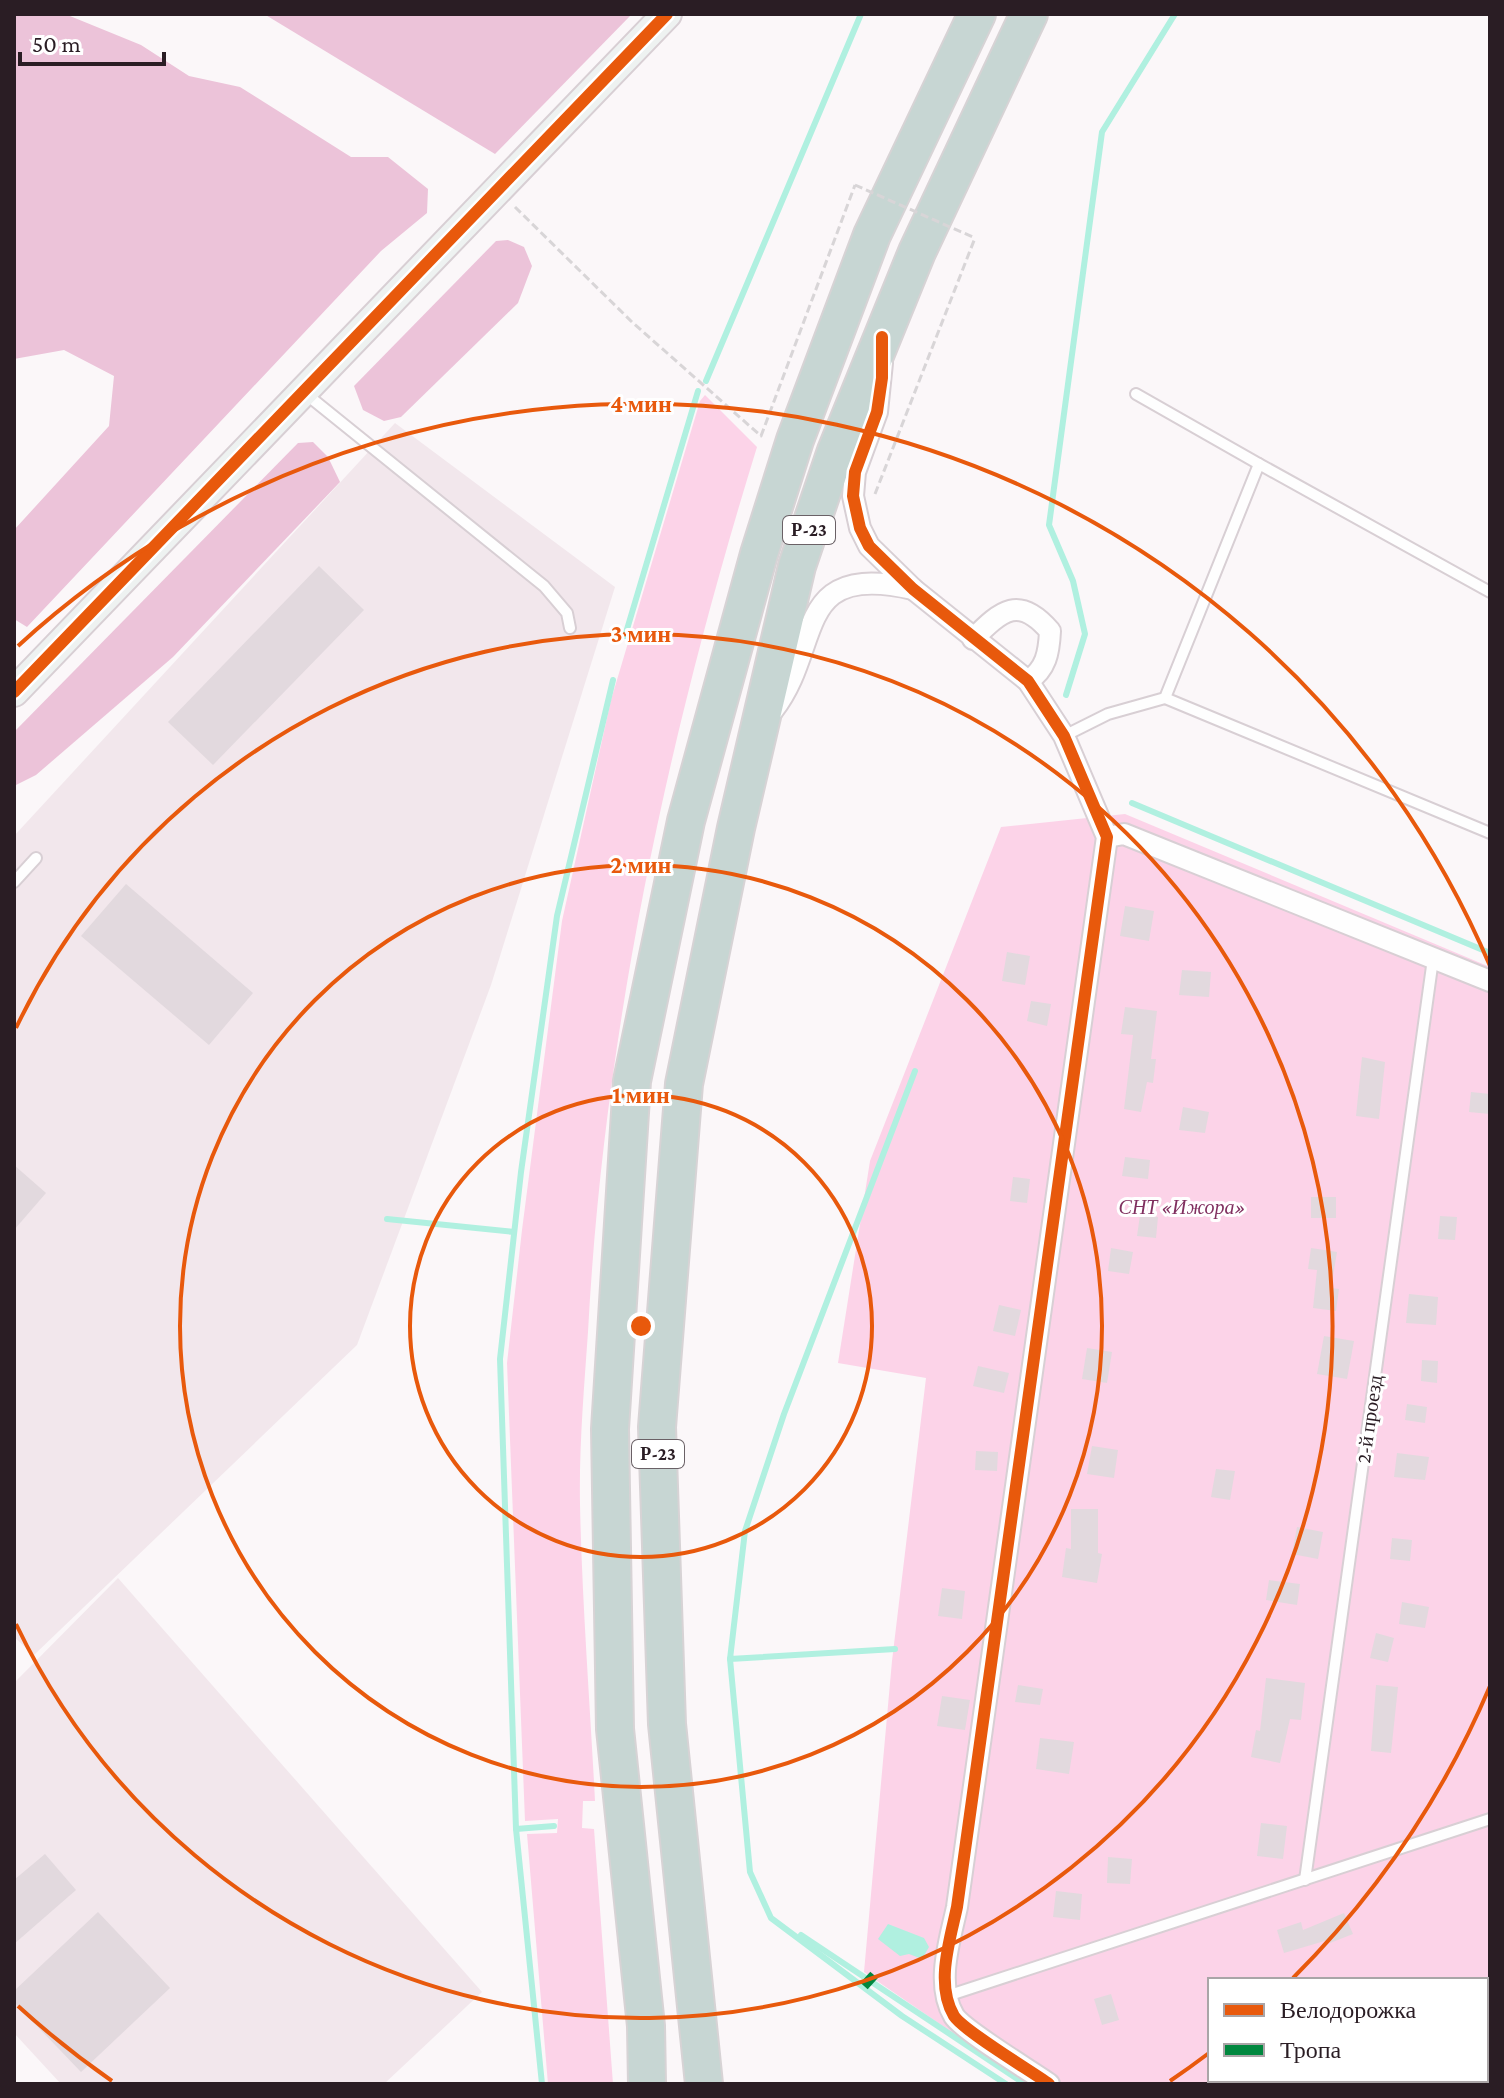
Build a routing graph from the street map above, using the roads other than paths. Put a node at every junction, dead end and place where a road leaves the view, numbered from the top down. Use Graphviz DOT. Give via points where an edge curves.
graph roads {
  1 [pos="667,14"];
  2 [pos="977,14"];
  3 [pos="1029,14"];
  4 [pos="882,337"];
  5 [pos="304,393"];
  6 [pos="1136,394"];
  7 [pos="1259,464"];
  8 [pos="913,589"];
  9 [pos="1490,592"];
  10 [pos="570,628"];
  11 [pos="973,639"];
  12 [pos="1028,681"];
  13 [pos="14,692"];
  14 [pos="1165,698"];
  15 [pos="758,730"];
  16 [pos="1064,736"];
  17 [pos="1490,833"];
  18 [pos="1107,837"];
  19 [pos="36,858"];
  20 [pos="14,882"];
  21 [pos="1433,959"];
  22 [pos="1490,981"];
  23 [pos="1490,1819"];
  24 [pos="1305,1880"];
  25 [pos="947,1996"];
  26 [pos="647,2084"];
  27 [pos="704,2084"];
  28 [pos="1049,2084"];
  1 -- 5 [label="street"];
  2 -- 26 [label="highway, Р-23" via="872,235 795,440 686,821 632,1081 610,1429 615,1729 646,2026"];
  3 -- 4 [label="highway, Р-23"];
  4 -- 8 [label="street" via="877,412 855,472 855,513 869,546"];
  4 -- 15 [label="highway, Р-23" via="797,566"];
  5 -- 10 [label="lane" via="544,586 567,613"];
  5 -- 13 [label="street"];
  6 -- 7 [label="lane"];
  7 -- 9 [label="lane"];
  7 -- 14 [label="lane"];
  8 -- 11 [label="street"];
  8 -- 15 [label="street" via="857,584 827,598 804,639 785,695"];
  11 -- 12 [label="street"];
  11 -- 12 [label="street" via="1003,612 1015,608 1036,615 1050,631 1049,648 1046,663"];
  12 -- 16 [label="street"];
  14 -- 16 [label="lane" via="1108,714"];
  14 -- 17 [label="lane"];
  15 -- 27 [label="highway, Р-23" via="684,1084 657,1427 667,1724"];
  16 -- 18 [label="street"];
  18 -- 21 [label="street" via="1124,834"];
  18 -- 25 [label="street" via="946,1962"];
  19 -- 20 [label="lane"];
  21 -- 22 [label="street"];
  21 -- 24 [label="lane, 2-й проезд"];
  23 -- 24 [label="lane"];
  24 -- 25 [label="lane"];
  25 -- 28 [label="street" via="955,2018"];
}
